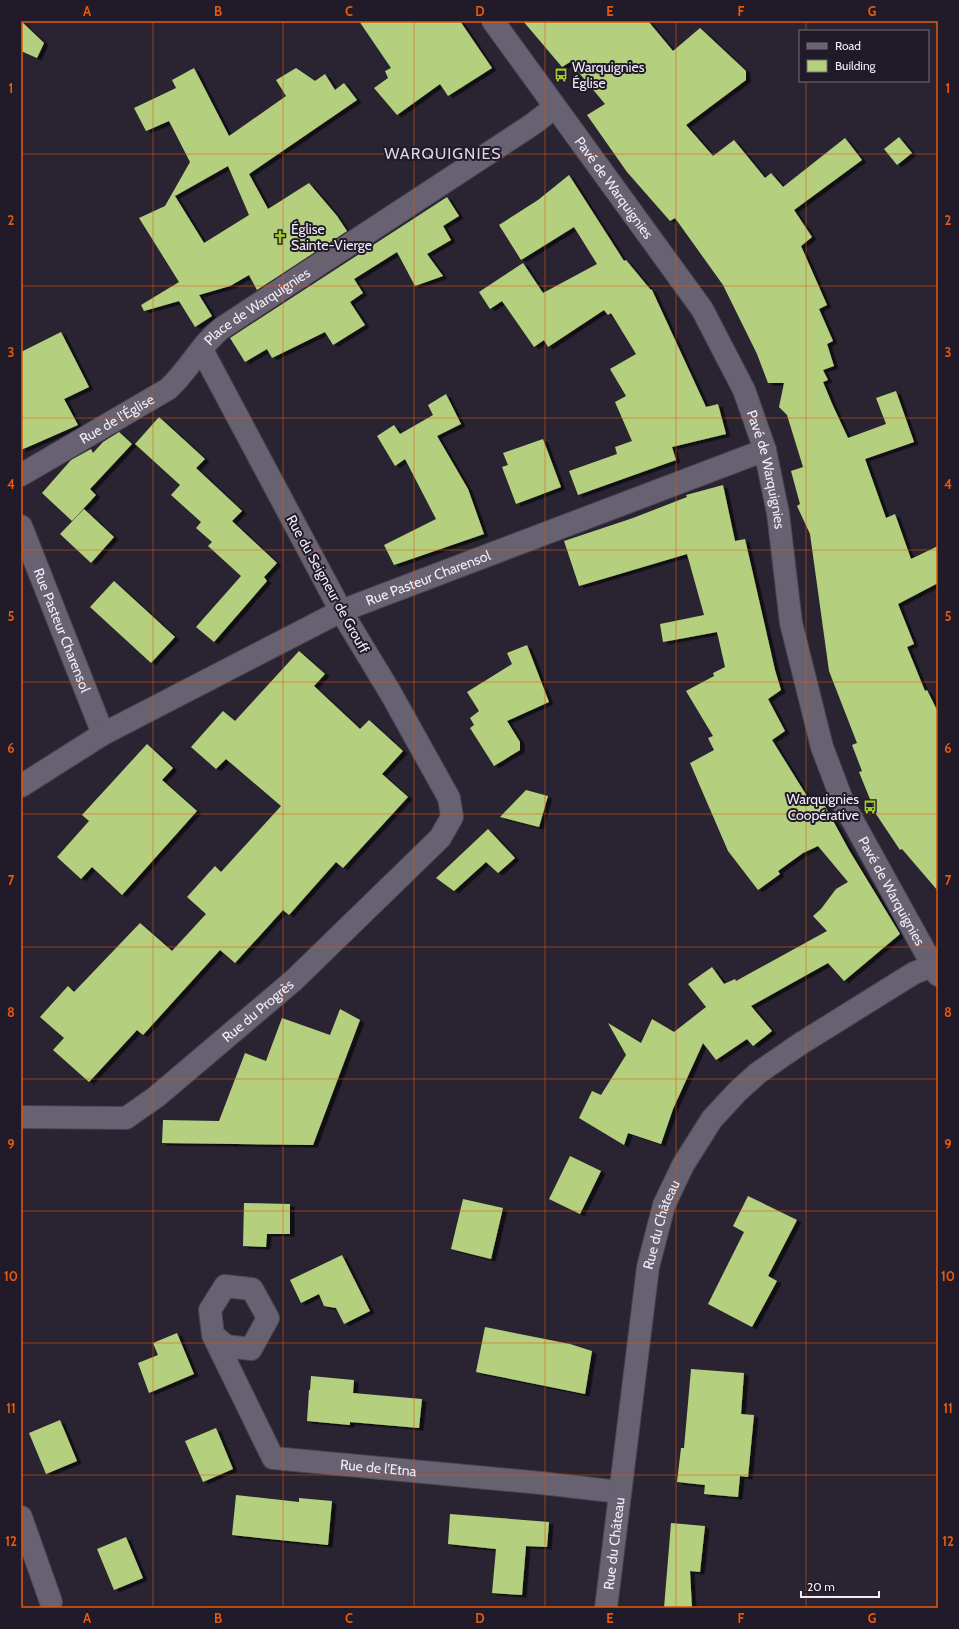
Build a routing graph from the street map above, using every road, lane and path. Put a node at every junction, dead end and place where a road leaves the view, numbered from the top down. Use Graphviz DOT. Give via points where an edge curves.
graph roads {
  1 [pos="493,21"];
  2 [pos="556,107"];
  3 [pos="202,350"];
  4 [pos="765,450"];
  5 [pos="21,476"];
  6 [pos="21,526"];
  7 [pos="341,611"];
  8 [pos="103,734"];
  9 [pos="21,786"];
  10 [pos="452,817"];
  11 [pos="936,968"];
  12 [pos="21,1117"];
  13 [pos="213,1335"];
  14 [pos="620,1492"];
  15 [pos="21,1517"];
  16 [pos="51,1602"];
  17 [pos="606,1608"];
  1 -- 2 [label="street, Pavé de Warquignies"];
  2 -- 3 [label="street, Place de Warquignies" via="222,328 208,338"];
  2 -- 4 [label="street, Pavé de Warquignies" via="702,309 744,390"];
  3 -- 5 [label="street, Rue de l'Église" via="183,376 168,389"];
  3 -- 7 [label="street, Rue du Seigneur de Grouff"];
  4 -- 7 [label="street, Rue Pasteur Charensol"];
  4 -- 11 [label="street, Pavé de Warquignies" via="778,513 791,623 822,747 844,805"];
  6 -- 8 [label="street, Rue Pasteur Charensol"];
  7 -- 8 [label="street, Rue Pasteur Charensol"];
  7 -- 10 [label="street, Rue du Seigneur de Grouff" via="449,798"];
  8 -- 9 [label="street, Rue Pasteur Charensol"];
  10 -- 12 [label="street, Rue du Progrès" via="440,838 294,980 156,1097 126,1118"];
  11 -- 14 [label="street, Rue du Château" via="914,973 767,1066 724,1105 688,1154 664,1205 650,1256"];
  13 -- 14 [label="street, Rue de l'Etna" via="273,1458"];
  14 -- 17 [label="street, Rue du Château"];
  15 -- 16 [label="street"];
}
